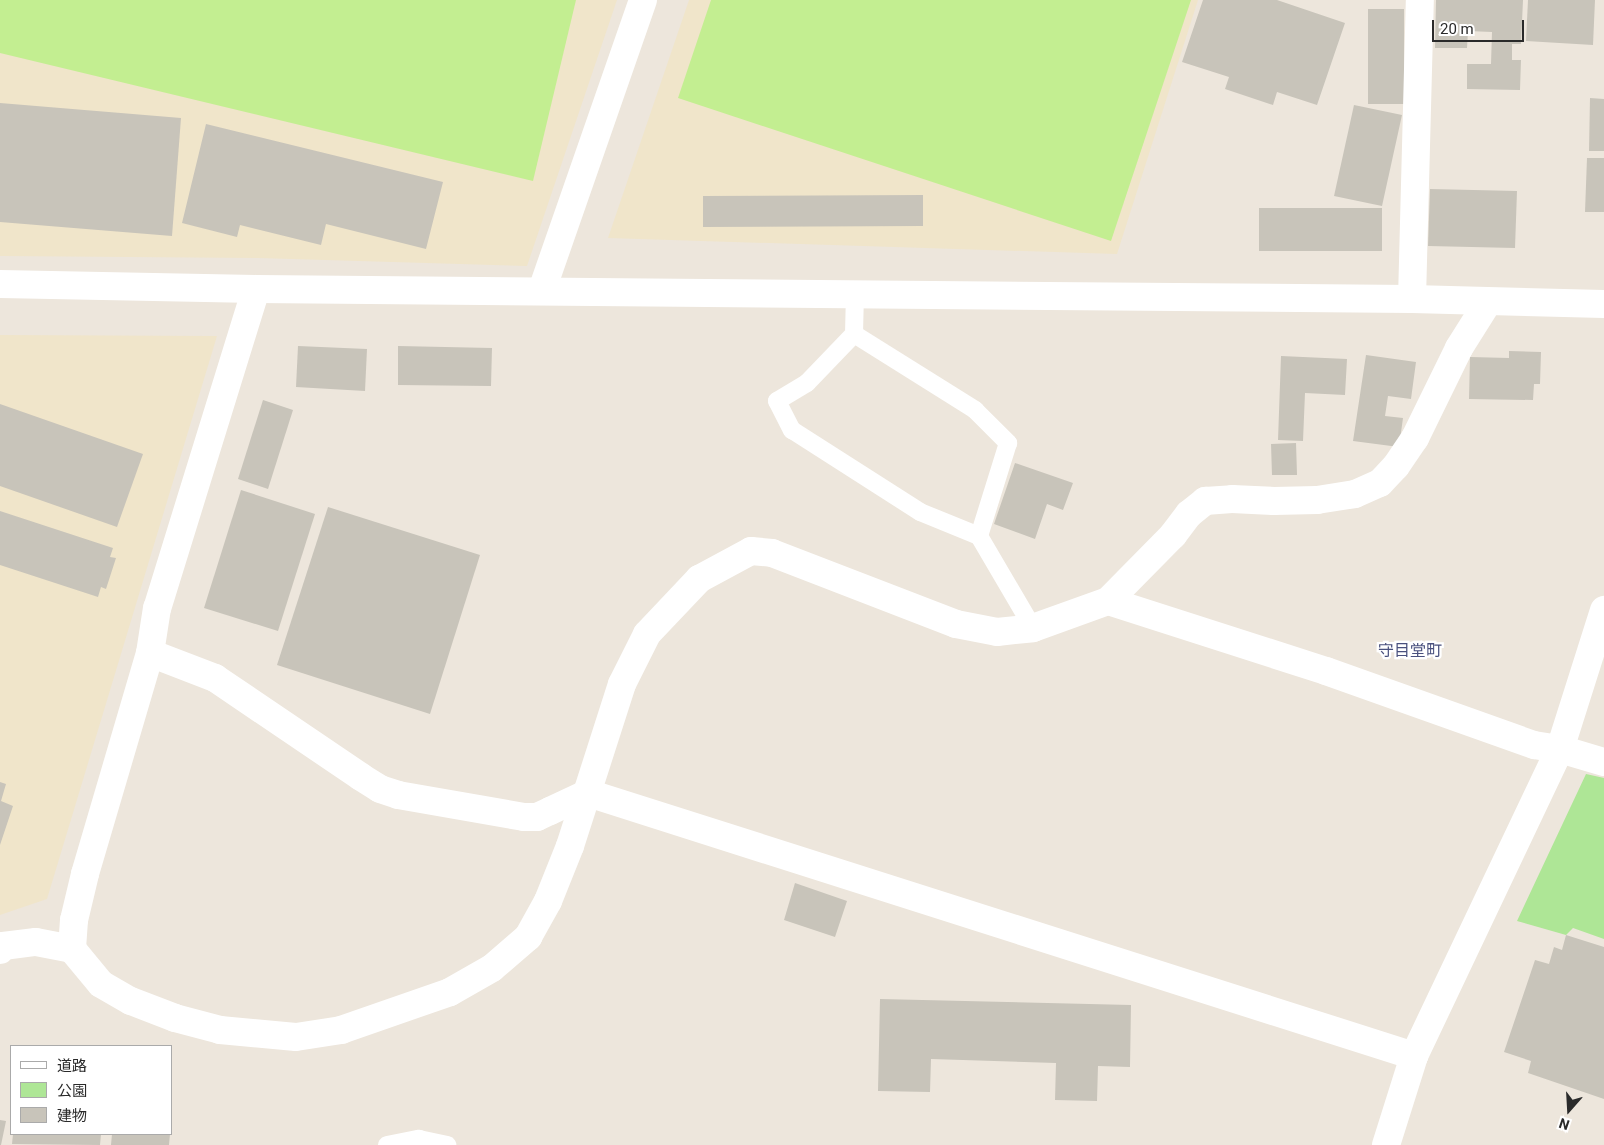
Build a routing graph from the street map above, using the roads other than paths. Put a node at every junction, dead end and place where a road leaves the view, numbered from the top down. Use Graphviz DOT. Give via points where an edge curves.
graph roads {
  1 [pos="643,0"];
  2 [pos="1420,0"];
  3 [pos="0,284"];
  4 [pos="256,289"];
  5 [pos="542,290"];
  6 [pos="855,293"];
  7 [pos="1412,299"];
  8 [pos="1488,302"];
  9 [pos="1604,304"];
  10 [pos="854,334"];
  11 [pos="978,536"];
  12 [pos="1108,601"];
  13 [pos="1604,610"];
  14 [pos="1033,628"];
  15 [pos="150,652"];
  16 [pos="1560,749"];
  17 [pos="1604,762"];
  18 [pos="588,793"];
  19 [pos="72,949"];
  20 [pos="0,950"];
  21 [pos="1414,1056"];
  22 [pos="387,1145"];
  23 [pos="447,1145"];
  24 [pos="1386,1145"];
  1 -- 5 [label="street"];
  2 -- 7 [label="street"];
  3 -- 4 [label="street"];
  4 -- 5 [label="street"];
  4 -- 15 [label="street" via="157,608"];
  5 -- 6 [label="street"];
  6 -- 7 [label="street"];
  6 -- 10 [label="lane"];
  7 -- 8 [label="street"];
  8 -- 9 [label="street"];
  8 -- 12 [label="street" via="1459,348 1415,438 1380,483 1355,494 1317,500 1274,502 1232,498 1205,501"];
  10 -- 11 [label="lane" via="975,410 1008,443"];
  10 -- 11 [label="lane" via="806,383 777,401 792,430 920,512"];
  11 -- 14 [label="lane"];
  12 -- 14 [label="street"];
  12 -- 16 [label="street" via="1326,671 1534,745"];
  13 -- 16 [label="street"];
  14 -- 18 [label="street" via="996,632 956,624 772,553 751,551 698,580 647,634 622,684"];
  15 -- 18 [label="street" via="215,678 361,777 398,795 524,817 543,814"];
  15 -- 19 [label="street" via="85,874 74,920"];
  16 -- 17 [label="street"];
  16 -- 21 [label="street"];
  18 -- 19 [label="street" via="548,901 528,937 492,968 450,992 341,1030 296,1037 220,1030 175,1018 131,1001 100,984"];
  18 -- 21 [label="street"];
  19 -- 20 [label="street" via="36,942 3,946"];
  21 -- 24 [label="street"];
  22 -- 23 [label="lane" via="419,1139"];
}
